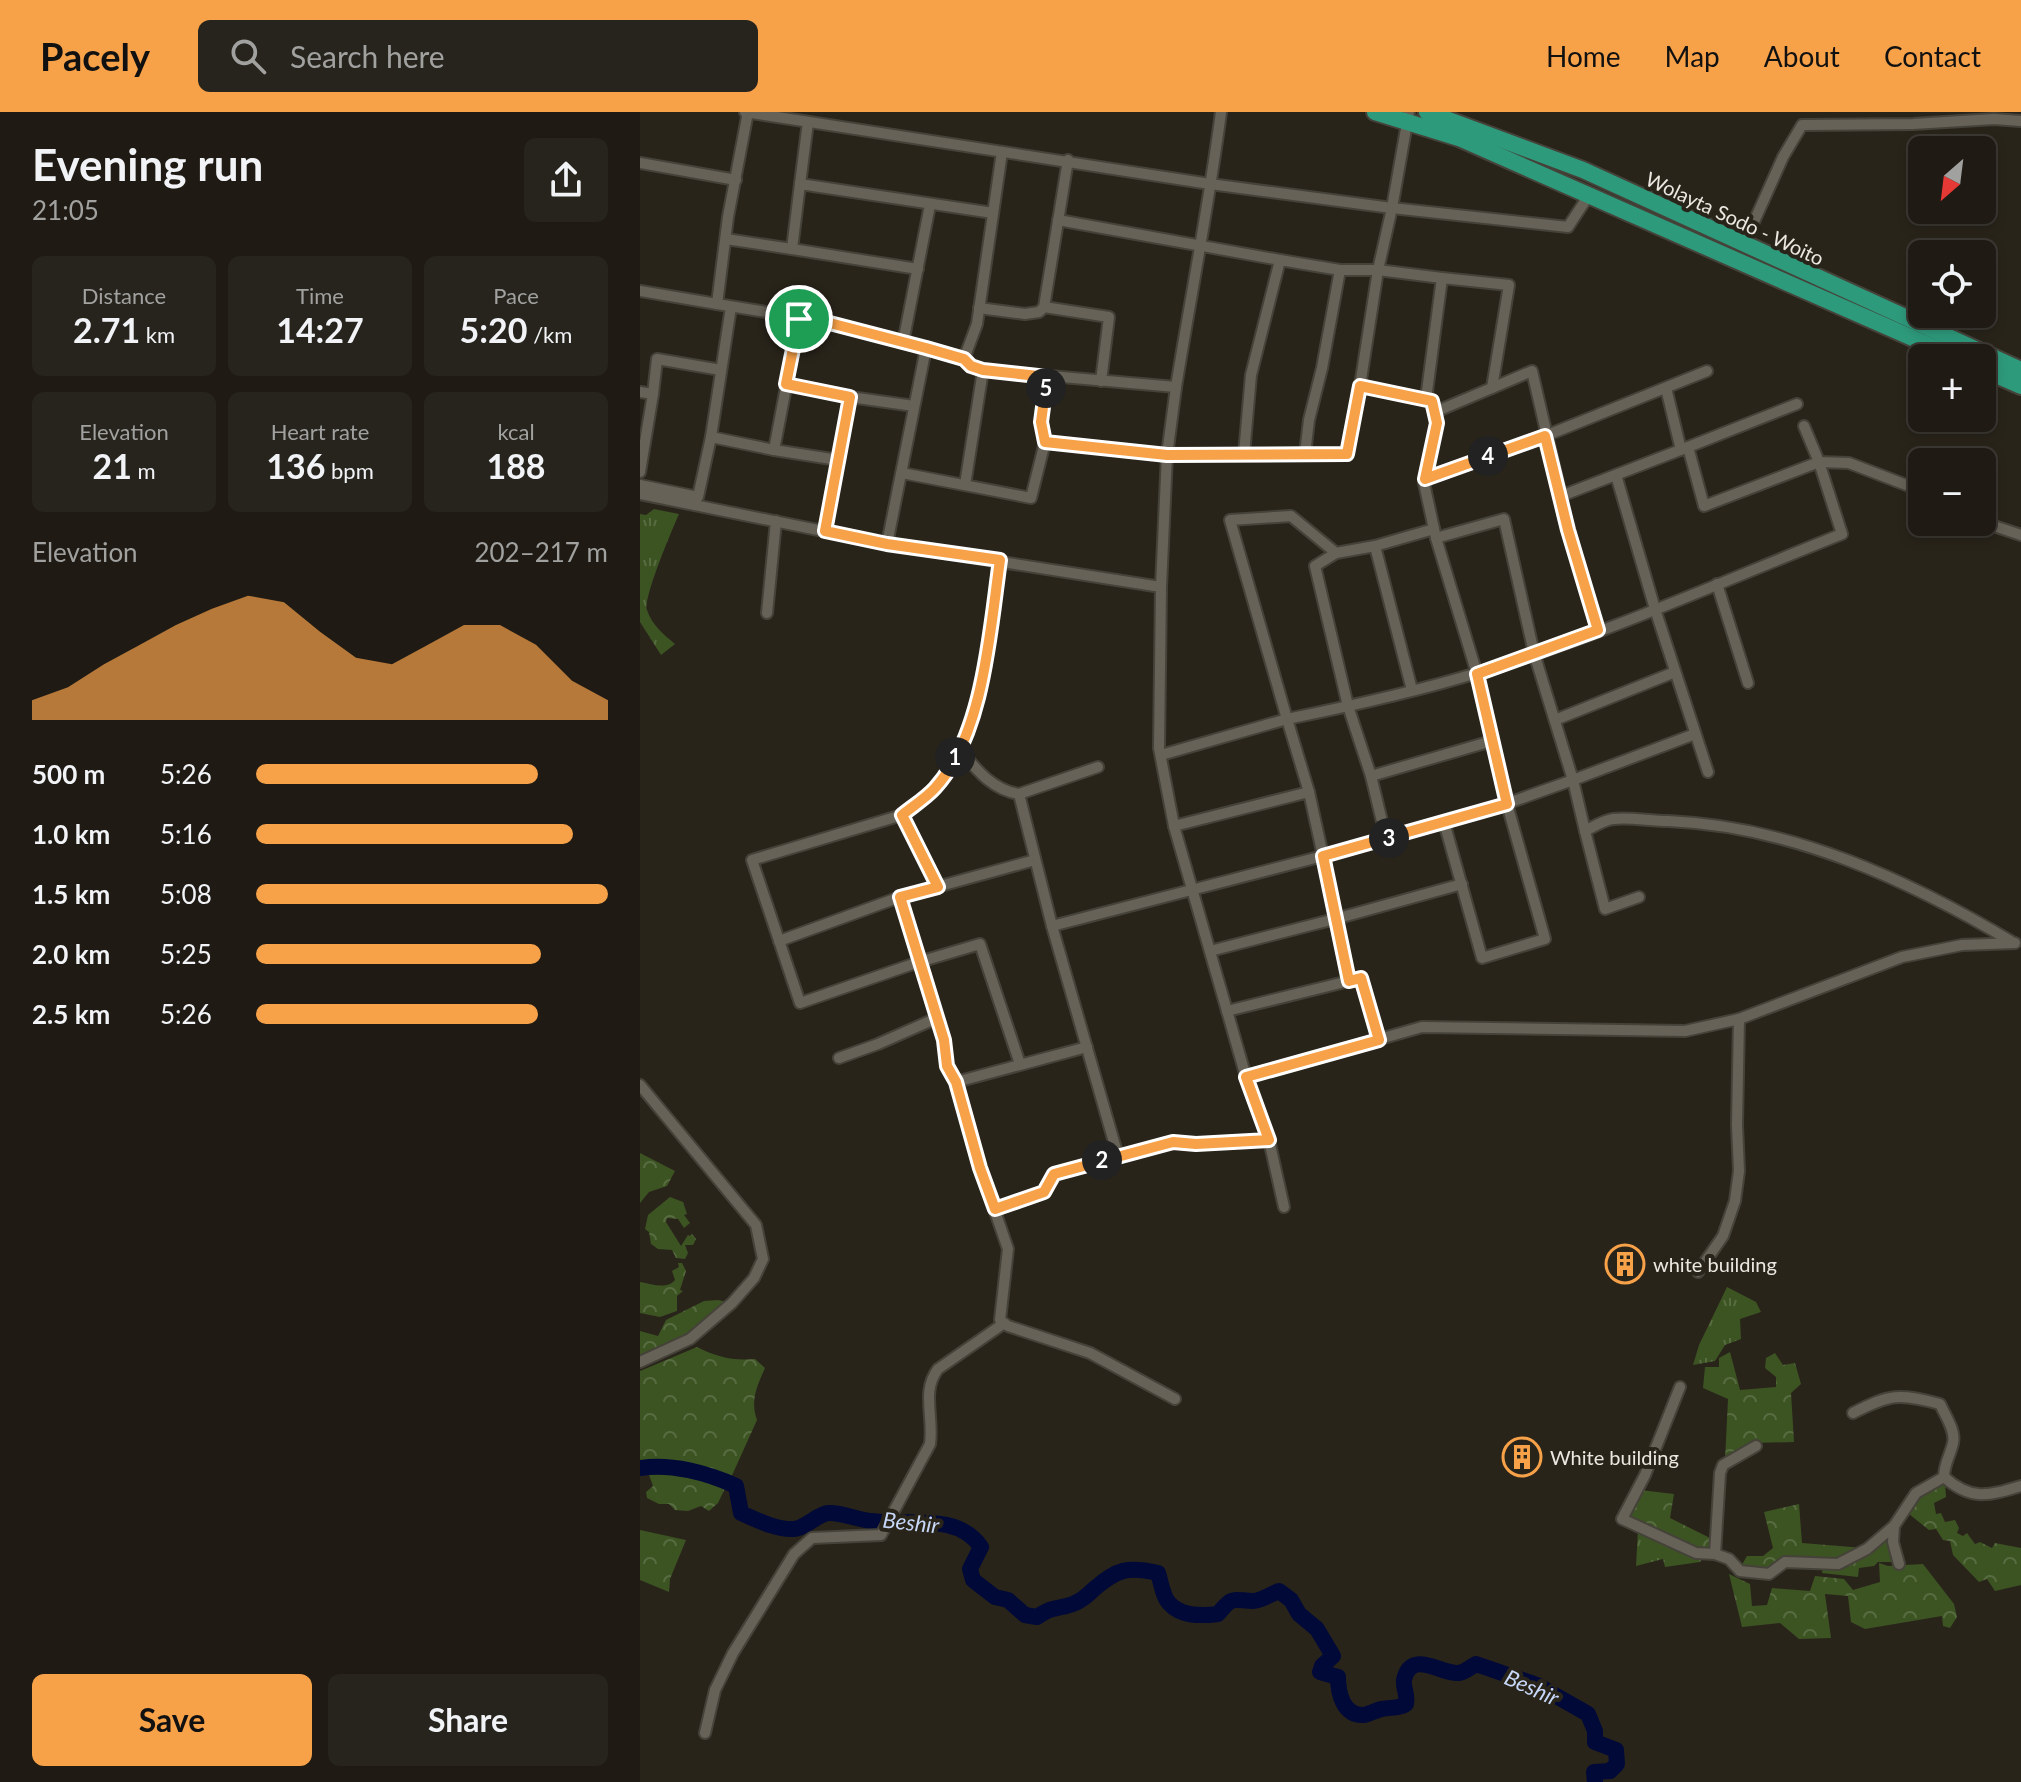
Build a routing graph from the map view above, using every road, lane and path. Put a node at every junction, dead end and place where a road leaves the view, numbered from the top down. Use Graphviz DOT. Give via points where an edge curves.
graph roads {
  1 [pos="747,112"];
  2 [pos="1221,112"];
  3 [pos="1375,112"];
  4 [pos="1427,112"];
  5 [pos="1847,112"];
  6 [pos="1408,117"];
  7 [pos="2021,121"];
  8 [pos="808,122"];
  9 [pos="1849,125"];
  10 [pos="1002,152"];
  11 [pos="1068,160"];
  12 [pos="640,163"];
  13 [pos="736,180"];
  14 [pos="800,184"];
  15 [pos="1210,184"];
  16 [pos="1631,192"];
  17 [pos="1589,195"];
  18 [pos="930,205"];
  19 [pos="1392,208"];
  20 [pos="1623,210"];
  21 [pos="993,213"];
  22 [pos="1058,220"];
  23 [pos="726,239"];
  24 [pos="1744,244"];
  25 [pos="1198,247"];
  26 [pos="792,249"];
  27 [pos="1280,260"];
  28 [pos="918,269"];
  29 [pos="1340,270"];
  30 [pos="1378,270"];
  31 [pos="1442,278"];
  32 [pos="640,291"];
  33 [pos="717,304"];
  34 [pos="731,307"];
  35 [pos="1044,307"];
  36 [pos="979,308"];
  37 [pos="799,319"];
  38 [pos="903,343"];
  39 [pos="1926,344"];
  40 [pos="926,348"];
  41 [pos="964,359"];
  42 [pos="721,370"];
  43 [pos="983,370"];
  44 [pos="2021,370"];
  45 [pos="1707,371"];
  46 [pos="1996,375"];
  47 [pos="1047,377"];
  48 [pos="1101,381"];
  49 [pos="786,384"];
  50 [pos="1360,386"];
  51 [pos="2021,386"];
  52 [pos="1176,387"];
  53 [pos="1492,388"];
  54 [pos="1666,388"];
  55 [pos="640,392"];
  56 [pos="653,394"];
  57 [pos="850,397"];
  58 [pos="1426,399"];
  59 [pos="1797,404"];
  60 [pos="914,406"];
  61 [pos="1435,412"];
  62 [pos="645,420"];
  63 [pos="1804,426"];
  64 [pos="1545,436"];
  65 [pos="711,437"];
  66 [pos="1045,442"];
  67 [pos="1684,448"];
  68 [pos="774,450"];
  69 [pos="1244,454"];
  70 [pos="1305,454"];
  71 [pos="1167,455"];
  72 [pos="838,460"];
  73 [pos="1819,462"];
  74 [pos="640,472"];
  75 [pos="902,473"];
  76 [pos="1616,475"];
  77 [pos="1425,479"];
  78 [pos="640,485"];
  79 [pos="965,485"];
  80 [pos="1908,486"];
  81 [pos="640,494"];
  82 [pos="1561,496"];
  83 [pos="776,521"];
  84 [pos="1996,527"];
  85 [pos="825,531"];
  86 [pos="1435,534"];
  87 [pos="2021,535"];
  88 [pos="887,544"];
  89 [pos="1375,546"];
  90 [pos="1336,553"];
  91 [pos="1000,560"];
  92 [pos="1717,584"];
  93 [pos="1161,587"];
  94 [pos="1655,609"];
  95 [pos="767,613"];
  96 [pos="1598,630"];
  97 [pos="1534,653"];
  98 [pos="1675,672"];
  99 [pos="1477,674"];
  100 [pos="1748,683"];
  101 [pos="1412,690"];
  102 [pos="1348,706"];
  103 [pos="1287,719"];
  104 [pos="1555,720"];
  105 [pos="1695,734"];
  106 [pos="1492,741"];
  107 [pos="959,749"];
  108 [pos="1161,755"];
  109 [pos="1098,767"];
  110 [pos="1708,772"];
  111 [pos="1371,776"];
  112 [pos="1573,780"];
  113 [pos="1309,792"];
  114 [pos="1019,794"];
  115 [pos="1507,804"];
  116 [pos="902,815"];
  117 [pos="1444,822"];
  118 [pos="1174,826"];
  119 [pos="1585,831"];
  120 [pos="1386,838"];
  121 [pos="1323,856"];
  122 [pos="1035,860"];
  123 [pos="1462,884"];
  124 [pos="938,887"];
  125 [pos="1192,889"];
  126 [pos="900,897"];
  127 [pos="1639,897"];
  128 [pos="1335,919"];
  129 [pos="1052,926"];
  130 [pos="779,941"];
  131 [pos="2018,942"];
  132 [pos="1210,951"];
  133 [pos="919,962"];
  134 [pos="1349,981"];
  135 [pos="1227,1011"];
  136 [pos="937,1018"];
  137 [pos="1739,1019"];
  138 [pos="1379,1040"];
  139 [pos="1087,1047"];
  140 [pos="839,1058"];
  141 [pos="1020,1064"];
  142 [pos="1246,1077"];
  143 [pos="956,1082"];
  144 [pos="640,1085"];
  145 [pos="1269,1140"];
  146 [pos="1118,1156"];
  147 [pos="1284,1207"];
  148 [pos="995,1209"];
  149 [pos="1698,1272"];
  150 [pos="1003,1324"];
  151 [pos="640,1362"];
  152 [pos="1680,1387"];
  153 [pos="1175,1399"];
  154 [pos="1853,1413"];
  155 [pos="1756,1446"];
  156 [pos="1944,1477"];
  157 [pos="2021,1486"];
  158 [pos="1894,1526"];
  159 [pos="1715,1554"];
  160 [pos="1899,1564"];
  161 [pos="705,1733"];
  1 -- 8 [label="street"];
  1 -- 13 [label="street"];
  2 -- 15 [label="street"];
  3 -- 6 [label="highway, Wolayta Sodo - Woito"];
  4 -- 16 [label="highway, Wolayta Sodo - Woito"];
  5 -- 9 [label="street"];
  6 -- 17 [label="highway, Wolayta Sodo - Woito"];
  6 -- 19 [label="street"];
  7 -- 9 [label="street"];
  8 -- 10 [label="street"];
  8 -- 14 [label="street"];
  9 -- 24 [label="street" via="1802,125"];
  10 -- 11 [label="street"];
  10 -- 21 [label="street"];
  11 -- 15 [label="street"];
  11 -- 22 [label="street"];
  12 -- 13 [label="street"];
  13 -- 23 [label="street"];
  14 -- 18 [label="street"];
  14 -- 26 [label="street"];
  15 -- 19 [label="street"];
  15 -- 25 [label="street"];
  16 -- 20 [label="highway"];
  16 -- 24 [label="highway, Wolayta Sodo - Woito"];
  17 -- 19 [label="street" via="1568,227"];
  17 -- 20 [label="highway, Wolayta Sodo - Woito"];
  18 -- 21 [label="street"];
  18 -- 28 [label="street"];
  19 -- 30 [label="street"];
  20 -- 39 [label="highway, Wolayta Sodo - Woito"];
  21 -- 36 [label="street"];
  22 -- 25 [label="street"];
  22 -- 35 [label="street"];
  23 -- 26 [label="street"];
  23 -- 33 [label="street"];
  24 -- 44 [label="highway, Wolayta Sodo - Woito"];
  25 -- 27 [label="street"];
  25 -- 52 [label="street"];
  26 -- 28 [label="street"];
  27 -- 29 [label="street"];
  27 -- 69 [label="street" via="1251,375"];
  28 -- 38 [label="street"];
  29 -- 30 [label="street"];
  29 -- 70 [label="street"];
  30 -- 31 [label="street"];
  30 -- 50 [label="street"];
  31 -- 53 [label="street" via="1509,285"];
  31 -- 58 [label="street"];
  32 -- 33 [label="street"];
  33 -- 34 [label="street"];
  34 -- 37 [label="street"];
  34 -- 42 [label="street"];
  35 -- 36 [label="street" via="1025,314"];
  35 -- 48 [label="street" via="1109,317"];
  36 -- 41 [label="street"];
  37 -- 38 [label="street"];
  37 -- 49 [label="street"];
  38 -- 40 [label="street"];
  40 -- 41 [label="street"];
  40 -- 60 [label="street"];
  41 -- 43 [label="street"];
  42 -- 56 [label="street" via="657,359"];
  42 -- 65 [label="street"];
  43 -- 47 [label="street"];
  43 -- 79 [label="street"];
  45 -- 54 [label="street"];
  46 -- 51 [label="highway"];
  47 -- 48 [label="street"];
  47 -- 66 [label="street" via="1041,422"];
  48 -- 52 [label="street"];
  49 -- 57 [label="street"];
  49 -- 68 [label="street"];
  50 -- 58 [label="street"];
  50 -- 70 [label="street" via="1347,454"];
  52 -- 71 [label="street"];
  53 -- 61 [label="street"];
  53 -- 64 [label="street" via="1532,371"];
  54 -- 64 [label="street"];
  54 -- 67 [label="street"];
  55 -- 56 [label="street"];
  56 -- 62 [label="street"];
  57 -- 60 [label="street"];
  57 -- 72 [label="street"];
  58 -- 61 [label="street"];
  59 -- 67 [label="street"];
  60 -- 75 [label="street"];
  61 -- 77 [label="street"];
  62 -- 74 [label="street"];
  63 -- 73 [label="street"];
  64 -- 77 [label="street"];
  64 -- 82 [label="street"];
  65 -- 68 [label="street"];
  65 -- 78 [label="street" via="698,497"];
  66 -- 71 [label="street"];
  66 -- 79 [label="street" via="1031,498"];
  67 -- 73 [label="street" via="1704,506"];
  67 -- 76 [label="street"];
  68 -- 72 [label="street"];
  69 -- 70 [label="street"];
  69 -- 71 [label="street"];
  71 -- 93 [label="street"];
  72 -- 85 [label="street"];
  73 -- 80 [label="street" via="1849,463"];
  73 -- 92 [label="street" via="1842,534"];
  75 -- 79 [label="street"];
  75 -- 88 [label="street"];
  76 -- 82 [label="street"];
  76 -- 94 [label="street"];
  77 -- 86 [label="street"];
  81 -- 83 [label="street"];
  82 -- 96 [label="street"];
  83 -- 85 [label="street"];
  83 -- 95 [label="street"];
  84 -- 87 [label="street"];
  85 -- 88 [label="street"];
  86 -- 89 [label="street"];
  86 -- 97 [label="street" via="1504,519"];
  86 -- 99 [label="street"];
  88 -- 91 [label="street"];
  89 -- 90 [label="street"];
  89 -- 101 [label="street"];
  90 -- 102 [label="street" via="1315,566"];
  90 -- 103 [label="street" via="1291,516 1230,520"];
  91 -- 93 [label="street"];
  91 -- 107 [label="street" via="983,675"];
  92 -- 94 [label="street"];
  92 -- 100 [label="street"];
  93 -- 108 [label="street"];
  94 -- 96 [label="street"];
  94 -- 98 [label="street"];
  96 -- 97 [label="street"];
  97 -- 99 [label="street"];
  97 -- 104 [label="street"];
  98 -- 104 [label="street"];
  98 -- 105 [label="street"];
  99 -- 101 [label="street"];
  99 -- 106 [label="street"];
  101 -- 102 [label="street"];
  102 -- 103 [label="street"];
  102 -- 111 [label="street"];
  103 -- 108 [label="street"];
  103 -- 113 [label="street"];
  104 -- 112 [label="street"];
  105 -- 110 [label="street"];
  105 -- 112 [label="street"];
  106 -- 111 [label="street"];
  106 -- 115 [label="street"];
  107 -- 114 [label="street" via="993,784"];
  107 -- 116 [label="street" via="935,788"];
  108 -- 118 [label="street"];
  109 -- 114 [label="street"];
  111 -- 120 [label="street"];
  112 -- 115 [label="street"];
  112 -- 119 [label="street"];
  113 -- 118 [label="street"];
  113 -- 121 [label="street"];
  114 -- 122 [label="street"];
  115 -- 117 [label="street"];
  115 -- 123 [label="street" via="1545,939 1482,958"];
  116 -- 124 [label="street"];
  116 -- 130 [label="street" via="752,860"];
  117 -- 120 [label="street"];
  117 -- 123 [label="street"];
  118 -- 125 [label="street"];
  119 -- 127 [label="street" via="1605,909"];
  119 -- 131 [label="street" via="1611,819 1713,823 1779,838 1890,877"];
  120 -- 121 [label="street"];
  121 -- 125 [label="street"];
  121 -- 128 [label="street"];
  122 -- 124 [label="street"];
  122 -- 129 [label="street"];
  123 -- 128 [label="street"];
  124 -- 126 [label="street"];
  125 -- 129 [label="street"];
  125 -- 132 [label="street"];
  126 -- 130 [label="street"];
  126 -- 133 [label="street"];
  128 -- 132 [label="street"];
  128 -- 134 [label="street"];
  129 -- 139 [label="street"];
  130 -- 133 [label="street" via="800,1003"];
  131 -- 137 [label="street" via="1962,945 1902,957"];
  132 -- 135 [label="street"];
  133 -- 136 [label="street"];
  133 -- 141 [label="street" via="980,944"];
  134 -- 135 [label="street"];
  134 -- 138 [label="street" via="1361,978"];
  135 -- 142 [label="street"];
  136 -- 140 [label="street"];
  136 -- 143 [label="street" via="947,1066"];
  137 -- 138 [label="street" via="1685,1031 1422,1027"];
  137 -- 149 [label="street" via="1735,1201 1723,1236"];
  138 -- 142 [label="street"];
  139 -- 141 [label="street"];
  139 -- 146 [label="street"];
  141 -- 143 [label="street"];
  142 -- 145 [label="street"];
  143 -- 148 [label="street"];
  144 -- 151 [label="street" via="756,1225 763,1259 732,1303 690,1339"];
  145 -- 146 [label="street" via="1173,1142"];
  145 -- 147 [label="street"];
  146 -- 148 [label="street" via="1054,1174 1044,1192"];
  148 -- 150 [label="street" via="1008,1249 999,1310"];
  150 -- 153 [label="street" via="1090,1353"];
  150 -- 161 [label="street" via="932,1377 930,1444 881,1535 812,1538 800,1546 719,1680"];
  152 -- 159 [label="street" via="1622,1519 1696,1553"];
  154 -- 156 [label="street" via="1882,1398 1912,1397 1940,1404 1953,1434"];
  155 -- 159 [label="street" via="1723,1465"];
  156 -- 157 [label="street" via="1978,1497"];
  156 -- 158 [label="street" via="1916,1493"];
  158 -- 159 [label="street" via="1838,1564 1785,1562 1769,1574 1752,1574"];
  158 -- 160 [label="street"];
}
